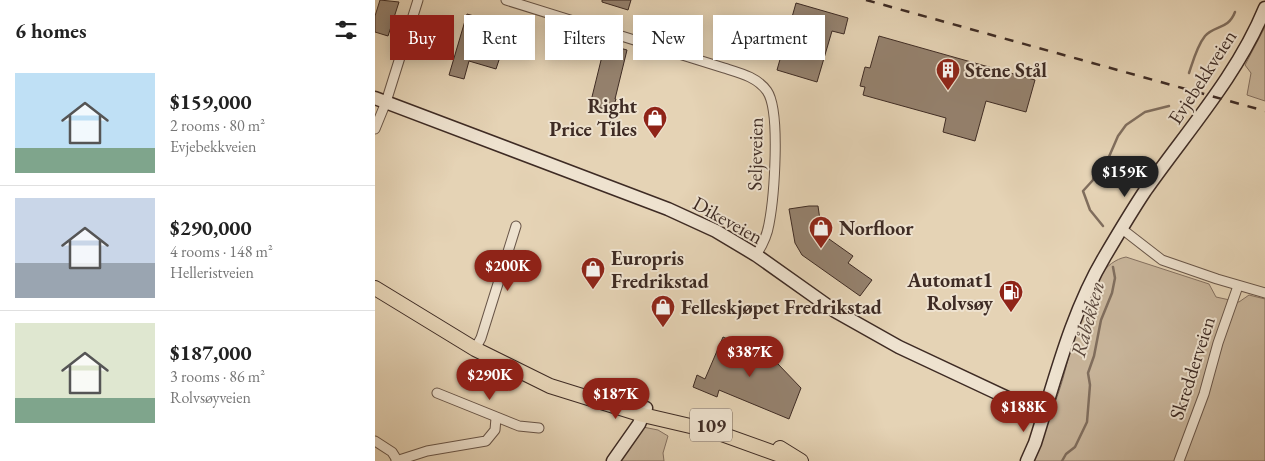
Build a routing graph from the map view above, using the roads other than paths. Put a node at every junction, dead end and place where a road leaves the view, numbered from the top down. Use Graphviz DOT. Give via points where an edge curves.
graph roads {
  1 [pos="418,0"];
  2 [pos="506,0"];
  3 [pos="1265,8"];
  4 [pos="381,100"];
  5 [pos="375,129"];
  6 [pos="516,226"];
  7 [pos="1122,229"];
  8 [pos="756,255"];
  9 [pos="1238,286"];
  10 [pos="375,288"];
  11 [pos="1265,293"];
  12 [pos="475,349"];
  13 [pos="437,393"];
  14 [pos="638,410"];
  15 [pos="1044,414"];
  16 [pos="496,418"];
  17 [pos="539,428"];
  18 [pos="375,441"];
  19 [pos="397,460"];
  20 [pos="613,461"];
  21 [pos="801,461"];
  22 [pos="1027,461"];
  23 [pos="1179,461"];
  1 -- 4 [label="street"];
  2 -- 8 [label="street, Seljeveien" via="724,68 760,83 775,112 774,163 769,225"];
  3 -- 7 [label="street, Evjebekkveien" via="1213,102 1145,192"];
  4 -- 5 [label="street"];
  4 -- 8 [label="street, Dikeveien" via="668,209 716,231"];
  6 -- 12 [label="street"];
  7 -- 9 [label="street" via="1162,260"];
  7 -- 15 [label="street, Evjebekkveien" via="1104,257 1072,323"];
  8 -- 15 [label="street, Dikeveien" via="835,311 899,347"];
  9 -- 11 [label="street"];
  9 -- 23 [label="street, Skredderveien"];
  10 -- 12 [label="main road, 109"];
  12 -- 14 [label="main road, 109" via="544,382 553,382"];
  13 -- 16 [label="street"];
  14 -- 20 [label="street" via="627,439"];
  14 -- 21 [label="main road, 109" via="749,437 782,449"];
  15 -- 22 [label="street, Evjebekkveien"];
  16 -- 17 [label="street" via="519,426"];
  16 -- 19 [label="street" via="495,430 487,441 427,451"];
  18 -- 19 [label="street" via="392,452"];
}
